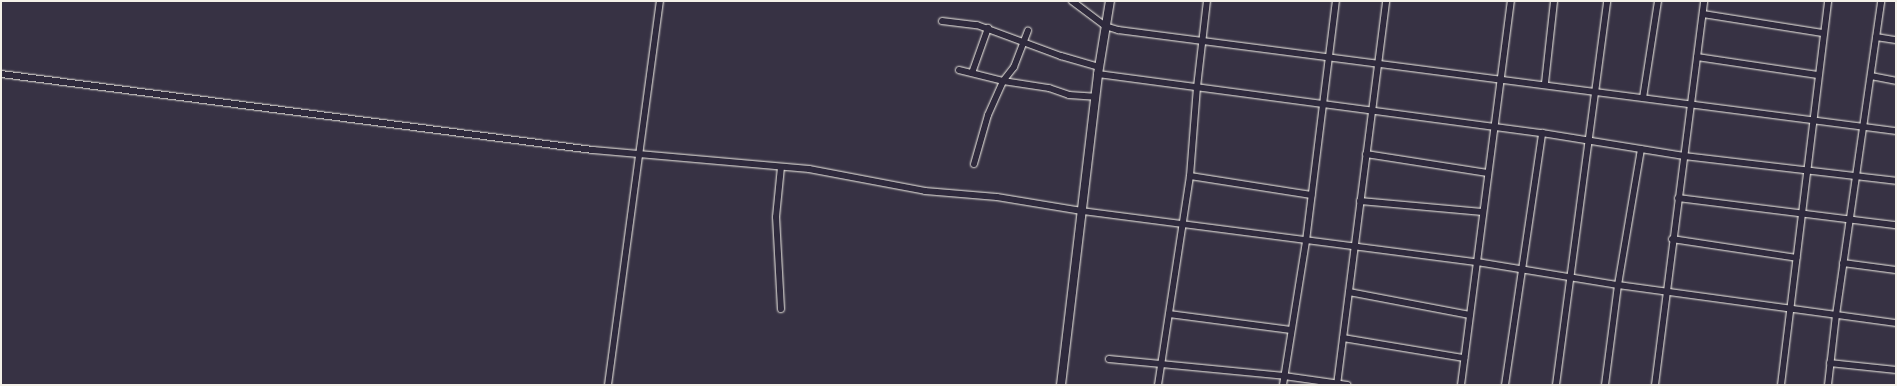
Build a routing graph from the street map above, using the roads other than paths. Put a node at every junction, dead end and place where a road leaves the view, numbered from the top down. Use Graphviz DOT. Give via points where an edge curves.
graph roads {
  1 [pos="660,1"];
  2 [pos="1072,1"];
  3 [pos="1110,1"];
  4 [pos="1206,1"];
  5 [pos="1336,1"];
  6 [pos="1386,1"];
  7 [pos="1510,1"];
  8 [pos="1554,1"];
  9 [pos="1607,1"];
  10 [pos="1658,1"];
  11 [pos="1704,1"];
  12 [pos="1828,1"];
  13 [pos="1881,1"];
  14 [pos="1703,14"];
  15 [pos="942,21"];
  16 [pos="1106,26"];
  17 [pos="988,28"];
  18 [pos="1028,31"];
  19 [pos="1823,33"];
  20 [pos="1876,37"];
  21 [pos="1202,39"];
  22 [pos="1896,40"];
  23 [pos="1023,43"];
  24 [pos="1329,56"];
  25 [pos="1697,57"];
  26 [pos="1378,63"];
  27 [pos="959,70"];
  28 [pos="1099,70"];
  29 [pos="972,73"];
  30 [pos="1,74"];
  31 [pos="1818,75"];
  32 [pos="1871,76"];
  33 [pos="1500,78"];
  34 [pos="1896,80"];
  35 [pos="1003,81"];
  36 [pos="1545,84"];
  37 [pos="1197,87"];
  38 [pos="1595,90"];
  39 [pos="1095,97"];
  40 [pos="1644,98"];
  41 [pos="1322,104"];
  42 [pos="1691,104"];
  43 [pos="1371,111"];
  44 [pos="1814,121"];
  45 [pos="1864,127"];
  46 [pos="1494,128"];
  47 [pos="1896,131"];
  48 [pos="1542,133"];
  49 [pos="1587,142"];
  50 [pos="1641,149"];
  51 [pos="638,154"];
  52 [pos="1366,154"];
  53 [pos="1684,156"];
  54 [pos="974,164"];
  55 [pos="781,167"];
  56 [pos="1808,170"];
  57 [pos="1488,173"];
  58 [pos="1190,176"];
  59 [pos="1857,176"];
  60 [pos="1896,181"];
  61 [pos="1312,194"];
  62 [pos="1678,198"];
  63 [pos="1360,201"];
  64 [pos="1082,212"];
  65 [pos="1483,212"];
  66 [pos="1803,214"];
  67 [pos="1850,220"];
  68 [pos="1182,224"];
  69 [pos="1896,225"];
  70 [pos="1672,239"];
  71 [pos="1306,241"];
  72 [pos="1355,246"];
  73 [pos="1797,258"];
  74 [pos="1476,262"];
  75 [pos="1843,263"];
  76 [pos="1523,269"];
  77 [pos="1896,270"];
  78 [pos="1571,278"];
  79 [pos="1618,285"];
  80 [pos="1349,292"];
  81 [pos="1666,292"];
  82 [pos="781,308"];
  83 [pos="1791,309"];
  84 [pos="1169,314"];
  85 [pos="1470,315"];
  86 [pos="1836,315"];
  87 [pos="1896,323"];
  88 [pos="1291,330"];
  89 [pos="1343,338"];
  90 [pos="1109,358"];
  91 [pos="1464,358"];
  92 [pos="1162,363"];
  93 [pos="1830,363"];
  94 [pos="1896,370"];
  95 [pos="1284,376"];
  96 [pos="1337,384"];
  97 [pos="608,385"];
  98 [pos="1061,385"];
  99 [pos="1158,385"];
  100 [pos="1283,385"];
  101 [pos="1347,385"];
  102 [pos="1460,385"];
  103 [pos="1505,385"];
  104 [pos="1556,385"];
  105 [pos="1606,385"];
  106 [pos="1655,385"];
  107 [pos="1781,385"];
  108 [pos="1828,385"];
  1 -- 51 [label="street"];
  2 -- 16 [label="street"];
  3 -- 16 [label="street"];
  4 -- 21 [label="street"];
  5 -- 24 [label="street"];
  6 -- 26 [label="street"];
  7 -- 33 [label="street"];
  8 -- 36 [label="street"];
  9 -- 38 [label="street"];
  10 -- 40 [label="street"];
  11 -- 14 [label="street"];
  12 -- 19 [label="street"];
  13 -- 20 [label="street"];
  14 -- 19 [label="street"];
  14 -- 25 [label="street"];
  15 -- 17 [label="street"];
  16 -- 21 [label="street"];
  16 -- 28 [label="street"];
  17 -- 23 [label="street"];
  17 -- 29 [label="street"];
  18 -- 23 [label="street"];
  19 -- 31 [label="street"];
  20 -- 22 [label="street"];
  20 -- 32 [label="street"];
  21 -- 24 [label="street"];
  21 -- 37 [label="street"];
  23 -- 28 [label="street"];
  23 -- 35 [label="street" via="1014,66"];
  24 -- 26 [label="street"];
  24 -- 41 [label="street"];
  25 -- 31 [label="street"];
  25 -- 42 [label="street"];
  26 -- 33 [label="street"];
  26 -- 43 [label="street"];
  27 -- 29 [label="street"];
  28 -- 37 [label="street"];
  28 -- 39 [label="street"];
  29 -- 35 [label="street"];
  30 -- 51 [label="street"];
  31 -- 44 [label="street"];
  32 -- 34 [label="street"];
  32 -- 45 [label="street"];
  33 -- 36 [label="street"];
  33 -- 46 [label="street"];
  35 -- 39 [label="street"];
  35 -- 54 [label="street" via="988,115"];
  36 -- 38 [label="street"];
  37 -- 41 [label="street"];
  37 -- 58 [label="street"];
  38 -- 40 [label="street"];
  38 -- 49 [label="street"];
  39 -- 64 [label="street"];
  40 -- 42 [label="street"];
  41 -- 43 [label="street"];
  41 -- 61 [label="street"];
  42 -- 44 [label="street"];
  42 -- 53 [label="street"];
  43 -- 46 [label="street"];
  43 -- 52 [label="street"];
  44 -- 45 [label="street"];
  44 -- 56 [label="street"];
  45 -- 47 [label="street"];
  45 -- 59 [label="street"];
  46 -- 48 [label="street"];
  46 -- 57 [label="street"];
  48 -- 49 [label="street"];
  48 -- 76 [label="street"];
  49 -- 50 [label="street"];
  49 -- 78 [label="street"];
  50 -- 53 [label="street"];
  50 -- 79 [label="street"];
  51 -- 55 [label="street"];
  51 -- 97 [label="street"];
  52 -- 57 [label="street"];
  52 -- 63 [label="street"];
  53 -- 56 [label="street"];
  53 -- 62 [label="street"];
  55 -- 64 [label="street"];
  55 -- 82 [label="street" via="776,217"];
  56 -- 59 [label="street"];
  56 -- 66 [label="street"];
  57 -- 65 [label="street"];
  58 -- 61 [label="street"];
  58 -- 68 [label="street"];
  59 -- 60 [label="street"];
  59 -- 67 [label="street"];
  61 -- 71 [label="street"];
  62 -- 66 [label="street"];
  62 -- 70 [label="street"];
  63 -- 65 [label="street"];
  63 -- 72 [label="street"];
  64 -- 68 [label="street"];
  64 -- 98 [label="street"];
  65 -- 74 [label="street"];
  66 -- 67 [label="street"];
  66 -- 73 [label="street"];
  67 -- 69 [label="street"];
  67 -- 75 [label="street"];
  68 -- 71 [label="street"];
  68 -- 84 [label="street"];
  70 -- 73 [label="street"];
  70 -- 81 [label="street"];
  71 -- 72 [label="street"];
  71 -- 88 [label="street"];
  72 -- 74 [label="street"];
  72 -- 80 [label="street"];
  73 -- 83 [label="street"];
  74 -- 76 [label="street"];
  74 -- 85 [label="street"];
  75 -- 77 [label="street"];
  75 -- 86 [label="street"];
  76 -- 78 [label="street"];
  76 -- 103 [label="street"];
  78 -- 79 [label="street"];
  78 -- 104 [label="street"];
  79 -- 81 [label="street"];
  79 -- 105 [label="street"];
  80 -- 85 [label="street"];
  80 -- 89 [label="street"];
  81 -- 83 [label="street"];
  81 -- 106 [label="street"];
  83 -- 86 [label="street"];
  83 -- 107 [label="street"];
  84 -- 88 [label="street"];
  84 -- 92 [label="street"];
  85 -- 91 [label="street"];
  86 -- 87 [label="street"];
  86 -- 93 [label="street"];
  88 -- 95 [label="street"];
  89 -- 91 [label="street"];
  89 -- 96 [label="street"];
  90 -- 92 [label="street"];
  91 -- 102 [label="street"];
  92 -- 95 [label="street"];
  92 -- 99 [label="street"];
  93 -- 94 [label="street"];
  93 -- 108 [label="street"];
  95 -- 96 [label="street"];
  95 -- 100 [label="street"];
  96 -- 101 [label="street"];
}
